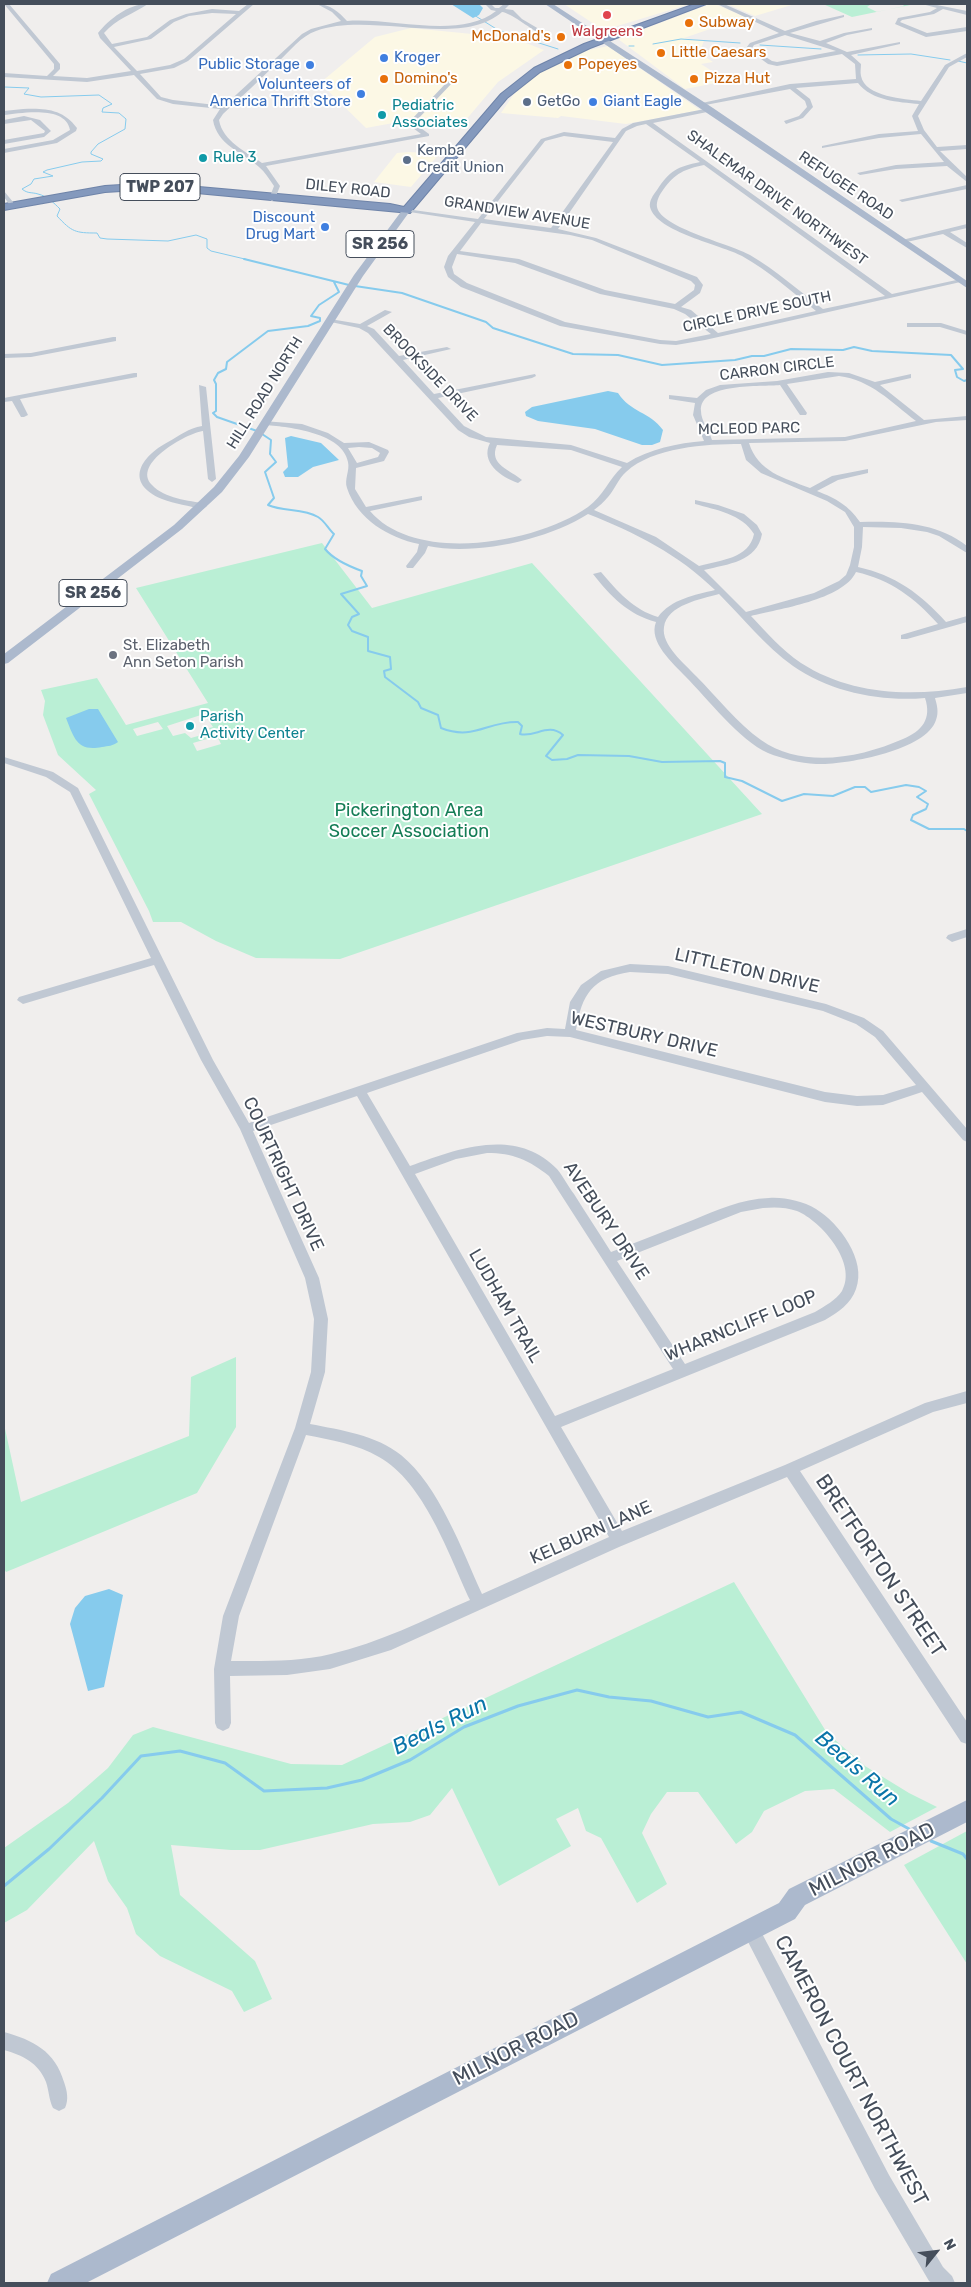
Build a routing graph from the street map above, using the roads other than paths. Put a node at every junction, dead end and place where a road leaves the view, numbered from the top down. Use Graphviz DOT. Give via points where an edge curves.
graph roads {
  1 [pos="6,4"];
  2 [pos="145,4"];
  3 [pos="252,4"];
  4 [pos="320,4"];
  5 [pos="488,4"];
  6 [pos="507,4"];
  7 [pos="548,4"];
  8 [pos="556,4"];
  9 [pos="694,4"];
  10 [pos="702,4"];
  11 [pos="720,4"];
  12 [pos="925,4"];
  13 [pos="941,8"];
  14 [pos="501,9"];
  15 [pos="967,12"];
  16 [pos="241,13"];
  17 [pos="842,16"];
  18 [pos="18,19"];
  19 [pos="11,20"];
  20 [pos="345,22"];
  21 [pos="870,29"];
  22 [pos="967,29"];
  23 [pos="541,32"];
  24 [pos="784,33"];
  25 [pos="604,38"];
  26 [pos="898,43"];
  27 [pos="818,44"];
  28 [pos="110,46"];
  29 [pos="843,53"];
  30 [pos="967,56"];
  31 [pos="134,73"];
  32 [pos="4,75"];
  33 [pos="48,78"];
  34 [pos="450,82"];
  35 [pos="860,82"];
  36 [pos="790,86"];
  37 [pos="922,103"];
  38 [pos="706,107"];
  39 [pos="225,108"];
  40 [pos="4,113"];
  41 [pos="4,122"];
  42 [pos="648,122"];
  43 [pos="786,122"];
  44 [pos="923,132"];
  45 [pos="616,140"];
  46 [pos="4,142"];
  47 [pos="967,147"];
  48 [pos="824,148"];
  49 [pos="937,149"];
  50 [pos="4,151"];
  51 [pos="705,163"];
  52 [pos="949,164"];
  53 [pos="262,165"];
  54 [pos="860,173"];
  55 [pos="967,180"];
  56 [pos="967,187"];
  57 [pos="4,194"];
  58 [pos="273,198"];
  59 [pos="902,200"];
  60 [pos="7,206"];
  61 [pos="406,211"];
  62 [pos="480,221"];
  63 [pos="967,226"];
  64 [pos="553,230"];
  65 [pos="944,231"];
  66 [pos="902,240"];
  67 [pos="967,246"];
  68 [pos="455,252"];
  69 [pos="964,283"];
  70 [pos="891,297"];
  71 [pos="676,307"];
  72 [pos="388,312"];
  73 [pos="822,312"];
  74 [pos="330,321"];
  75 [pos="910,325"];
  76 [pos="361,326"];
  77 [pos="967,333"];
  78 [pos="716,336"];
  79 [pos="113,339"];
  80 [pos="447,349"];
  81 [pos="4,356"];
  82 [pos="398,360"];
  83 [pos="134,375"];
  84 [pos="532,376"];
  85 [pos="908,376"];
  86 [pos="782,382"];
  87 [pos="873,385"];
  88 [pos="202,388"];
  89 [pos="672,397"];
  90 [pos="16,398"];
  91 [pos="433,398"];
  92 [pos="4,400"];
  93 [pos="700,401"];
  94 [pos="803,413"];
  95 [pos="24,415"];
  96 [pos="967,418"];
  97 [pos="922,422"];
  98 [pos="206,428"];
  99 [pos="261,430"];
  100 [pos="495,441"];
  101 [pos="744,441"];
  102 [pos="708,442"];
  103 [pos="341,446"];
  104 [pos="628,466"];
  105 [pos="352,467"];
  106 [pos="865,471"];
  107 [pos="212,479"];
  108 [pos="518,480"];
  109 [pos="812,490"];
  110 [pos="419,498"];
  111 [pos="698,502"];
  112 [pos="203,506"];
  113 [pos="364,510"];
  114 [pos="588,511"];
  115 [pos="857,525"];
  116 [pos="424,543"];
  117 [pos="967,550"];
  118 [pos="410,566"];
  119 [pos="697,569"];
  120 [pos="853,569"];
  121 [pos="598,574"];
  122 [pos="720,591"];
  123 [pos="744,616"];
  124 [pos="967,619"];
  125 [pos="662,620"];
  126 [pos="944,626"];
  127 [pos="904,637"];
  128 [pos="4,660"];
  129 [pos="967,690"];
  130 [pos="929,696"];
  131 [pos="4,760"];
  132 [pos="967,934"];
  133 [pos="952,938"];
  134 [pos="158,960"];
  135 [pos="23,1000"];
  136 [pos="570,1032"];
  137 [pos="924,1087"];
  138 [pos="360,1091"];
  139 [pos="246,1129"];
  140 [pos="967,1138"];
  141 [pos="407,1172"];
  142 [pos="610,1258"];
  143 [pos="682,1371"];
  144 [pos="967,1398"];
  145 [pos="552,1424"];
  146 [pos="302,1428"];
  147 [pos="790,1469"];
  148 [pos="619,1540"];
  149 [pos="479,1603"];
  150 [pos="222,1669"];
  151 [pos="223,1723"];
  152 [pos="967,1736"];
  153 [pos="967,1811"];
  154 [pos="751,1930"];
  155 [pos="4,2041"];
  156 [pos="59,2102"];
  157 [pos="60,2283"];
  158 [pos="946,2283"];
  1 -- 18 [label="street"];
  2 -- 28 [label="street" via="126,12 102,31 102,37"];
  3 -- 16 [label="street"];
  4 -- 20 [label="street" via="334,10"];
  5 -- 14 [label="street" via="493,9"];
  6 -- 14 [label="street"];
  7 -- 25 [label="main road, REFUGEE ROAD"];
  8 -- 25 [label="main road, REFUGEE ROAD"];
  9 -- 25 [label="highway, HILL ROAD NORTH / SR 256"];
  10 -- 25 [label="highway, HILL ROAD NORTH / SR 256"];
  11 -- 24 [label="street"];
  12 -- 13 [label="street"];
  13 -- 15 [label="street"];
  13 -- 22 [label="street" via="897,22 926,35"];
  14 -- 20 [label="street" via="482,20 440,26"];
  14 -- 23 [label="street" via="510,11"];
  16 -- 28 [label="street" via="212,11 188,15 172,21 149,38"];
  16 -- 31 [label="street" via="182,63"];
  17 -- 24 [label="street"];
  18 -- 19 [label="street"];
  18 -- 33 [label="street" via="57,64 57,69"];
  20 -- 39 [label="street" via="319,28 303,36"];
  21 -- 27 [label="street"];
  24 -- 27 [label="street"];
  24 -- 29 [label="street" via="749,48 770,63 777,64"];
  25 -- 38 [label="main road, REFUGEE ROAD"];
  25 -- 38 [label="main road, REFUGEE ROAD"];
  25 -- 61 [label="highway, HILL ROAD NORTH / SR 256" via="537,70 507,92"];
  26 -- 29 [label="street"];
  27 -- 29 [label="street"];
  28 -- 31 [label="street"];
  29 -- 35 [label="street" via="858,64"];
  30 -- 37 [label="street" via="949,64"];
  31 -- 33 [label="street" via="86,80"];
  31 -- 39 [label="street" via="163,100"];
  32 -- 33 [label="street"];
  34 -- 53 [label="street" via="414,120 415,126 428,135"];
  35 -- 36 [label="street"];
  35 -- 37 [label="street" via="879,94"];
  36 -- 38 [label="street"];
  36 -- 43 [label="street" via="808,100 810,107 801,116"];
  37 -- 44 [label="street" via="915,116"];
  38 -- 42 [label="street"];
  38 -- 66 [label="main road, REFUGEE ROAD"];
  39 -- 53 [label="street" via="216,120 219,130 235,148"];
  40 -- 50 [label="street" via="56,112 64,115 74,128 55,142"];
  41 -- 46 [label="street" via="37,119 48,133"];
  42 -- 45 [label="street" via="626,128"];
  42 -- 51 [label="street, SHALEMAR DRIVE NORTHWEST"];
  44 -- 48 [label="street" via="880,136"];
  44 -- 49 [label="street"];
  45 -- 62 [label="street, CIRCLE DRIVE SOUTH" via="564,134 543,140"];
  45 -- 64 [label="street"];
  47 -- 49 [label="street"];
  49 -- 52 [label="street"];
  51 -- 70 [label="street, SHALEMAR DRIVE NORTHWEST"];
  51 -- 73 [label="street" via="679,169 669,176 654,199 657,213 671,224 746,255"];
  52 -- 54 [label="street"];
  52 -- 55 [label="street"];
  53 -- 58 [label="street" via="278,186"];
  56 -- 59 [label="street"];
  57 -- 60 [label="street" via="11,203"];
  58 -- 60 [label="highway, DILEY ROAD / TWP 207" via="152,189"];
  58 -- 61 [label="highway, DILEY ROAD / TWP 207"];
  61 -- 62 [label="street, GRANDVIEW AVENUE"];
  61 -- 74 [label="main road, HILL ROAD NORTH / SR 256"];
  62 -- 64 [label="street, GRANDVIEW AVENUE"];
  62 -- 68 [label="street, CIRCLE DRIVE SOUTH"];
  63 -- 65 [label="street"];
  64 -- 71 [label="street, GRANDVIEW AVENUE" via="594,239 694,279 699,285 697,291"];
  65 -- 66 [label="street"];
  65 -- 67 [label="street"];
  66 -- 69 [label="main road, REFUGEE ROAD"];
  68 -- 71 [label="street" via="518,261 603,292"];
  68 -- 78 [label="street, CIRCLE DRIVE SOUTH" via="448,267 459,282 557,322 668,343"];
  69 -- 70 [label="street, CIRCLE DRIVE SOUTH"];
  70 -- 73 [label="street, CIRCLE DRIVE SOUTH"];
  71 -- 78 [label="street" via="688,312"];
  72 -- 76 [label="street"];
  73 -- 78 [label="street, CIRCLE DRIVE SOUTH"];
  74 -- 76 [label="street, BROOKSIDE DRIVE"];
  74 -- 99 [label="main road, HILL ROAD NORTH / SR 256"];
  75 -- 77 [label="street" via="941,325"];
  76 -- 82 [label="street, BROOKSIDE DRIVE" via="374,334"];
  79 -- 81 [label="street" via="31,356"];
  80 -- 82 [label="street"];
  82 -- 91 [label="street, BROOKSIDE DRIVE"];
  83 -- 90 [label="street"];
  84 -- 91 [label="street"];
  85 -- 87 [label="street"];
  86 -- 87 [label="street, CARRON CIRCLE" via="820,374 838,374"];
  86 -- 93 [label="street, CARRON CIRCLE" via="730,385 711,392"];
  86 -- 94 [label="street"];
  87 -- 97 [label="street, CARRON CIRCLE"];
  88 -- 98 [label="street"];
  89 -- 93 [label="street"];
  90 -- 92 [label="street"];
  90 -- 95 [label="street"];
  91 -- 100 [label="street, BROOKSIDE DRIVE" via="466,432"];
  93 -- 102 [label="street" via="697,413"];
  96 -- 97 [label="street, MCLEOD PARC"];
  97 -- 101 [label="street, MCLEOD PARC" via="862,437 830,441"];
  98 -- 107 [label="street"];
  98 -- 112 [label="street" via="192,430 159,449 145,462 142,474 146,483 160,495"];
  99 -- 103 [label="street" via="312,430 330,437"];
  99 -- 112 [label="main road, HILL ROAD NORTH / SR 256" via="232,474"];
  100 -- 104 [label="street, BROOKSIDE DRIVE" via="570,447"];
  100 -- 108 [label="street" via="490,453 493,462"];
  101 -- 102 [label="street, MCLEOD PARC"];
  101 -- 109 [label="street" via="746,453 756,466 775,477"];
  102 -- 104 [label="street, MCLEOD PARC" via="663,450"];
  103 -- 105 [label="street, MCLEOD PARC" via="352,459"];
  103 -- 105 [label="street" via="369,444 385,452 381,459"];
  104 -- 114 [label="street, MCLEOD PARC" via="621,471 605,497"];
  105 -- 113 [label="street, MCLEOD PARC" via="350,486"];
  106 -- 109 [label="street" via="835,478"];
  109 -- 115 [label="street" via="841,506"];
  110 -- 113 [label="street"];
  111 -- 119 [label="street" via="743,518 753,525 758,534 754,548 744,555"];
  112 -- 128 [label="main road, HILL ROAD NORTH / SR 256" via="164,540"];
  113 -- 116 [label="street, MCLEOD PARC" via="390,532"];
  114 -- 116 [label="street, MCLEOD PARC" via="552,528 496,541 457,546"];
  114 -- 119 [label="street" via="656,540"];
  115 -- 117 [label="street" via="921,527 946,536"];
  115 -- 120 [label="street" via="860,543"];
  116 -- 118 [label="street" via="421,553"];
  119 -- 122 [label="street"];
  120 -- 123 [label="street" via="834,589"];
  120 -- 126 [label="street" via="898,583"];
  121 -- 125 [label="street" via="630,609"];
  122 -- 123 [label="street"];
  122 -- 125 [label="street" via="681,603"];
  123 -- 130 [label="street" via="788,658 820,677 878,694"];
  124 -- 126 [label="street"];
  125 -- 130 [label="street" via="658,632 666,649 732,720 755,742 791,757 817,762 843,760 914,738 926,730 932,719"];
  126 -- 127 [label="street"];
  129 -- 130 [label="street"];
  131 -- 134 [label="street, COURTRIGHT DRIVE" via="47,772 74,790"];
  132 -- 133 [label="street"];
  134 -- 135 [label="street"];
  134 -- 139 [label="street, COURTRIGHT DRIVE" via="206,1060"];
  136 -- 137 [label="street, WESTBURY DRIVE" via="825,1097 883,1100"];
  136 -- 137 [label="street, LITTLETON DRIVE" via="578,999 596,978 645,966 843,1013 879,1034"];
  136 -- 138 [label="street, WESTBURY DRIVE" via="522,1036"];
  137 -- 140 [label="street, LITTLETON DRIVE"];
  138 -- 139 [label="street, WESTBURY DRIVE"];
  138 -- 141 [label="street, LUDHAM TRAIL"];
  139 -- 146 [label="street, COURTRIGHT DRIVE" via="312,1278 321,1319 318,1372"];
  141 -- 142 [label="street, AVEBURY DRIVE" via="482,1148 511,1149 534,1158 553,1173"];
  141 -- 145 [label="street, LUDHAM TRAIL"];
  142 -- 143 [label="street, AVEBURY DRIVE"];
  142 -- 143 [label="street, WHARNCLIFF LOOP" via="739,1207 760,1202 786,1203 804,1209 826,1223 842,1244 851,1263 850,1287 838,1305 820,1316"];
  143 -- 145 [label="street, WHARNCLIFF LOOP"];
  144 -- 147 [label="street, KELBURN LANE" via="930,1407"];
  145 -- 148 [label="street, LUDHAM TRAIL"];
  146 -- 149 [label="street" via="355,1439 396,1460 426,1496"];
  146 -- 150 [label="street, COURTRIGHT DRIVE" via="232,1616"];
  147 -- 148 [label="street, KELBURN LANE"];
  147 -- 152 [label="street, BRETFORTON STREET"];
  148 -- 149 [label="street, KELBURN LANE"];
  149 -- 150 [label="street, KELBURN LANE" via="392,1643 330,1662 287,1668"];
  150 -- 151 [label="street, COURTRIGHT DRIVE"];
  153 -- 154 [label="main road, MILNOR ROAD" via="797,1897 787,1911"];
  154 -- 157 [label="main road, MILNOR ROAD"];
  154 -- 158 [label="street, CAMERON COURT NORTHWEST" via="882,2182 936,2274"];
  155 -- 156 [label="street" via="37,2053 57,2082"];
}
